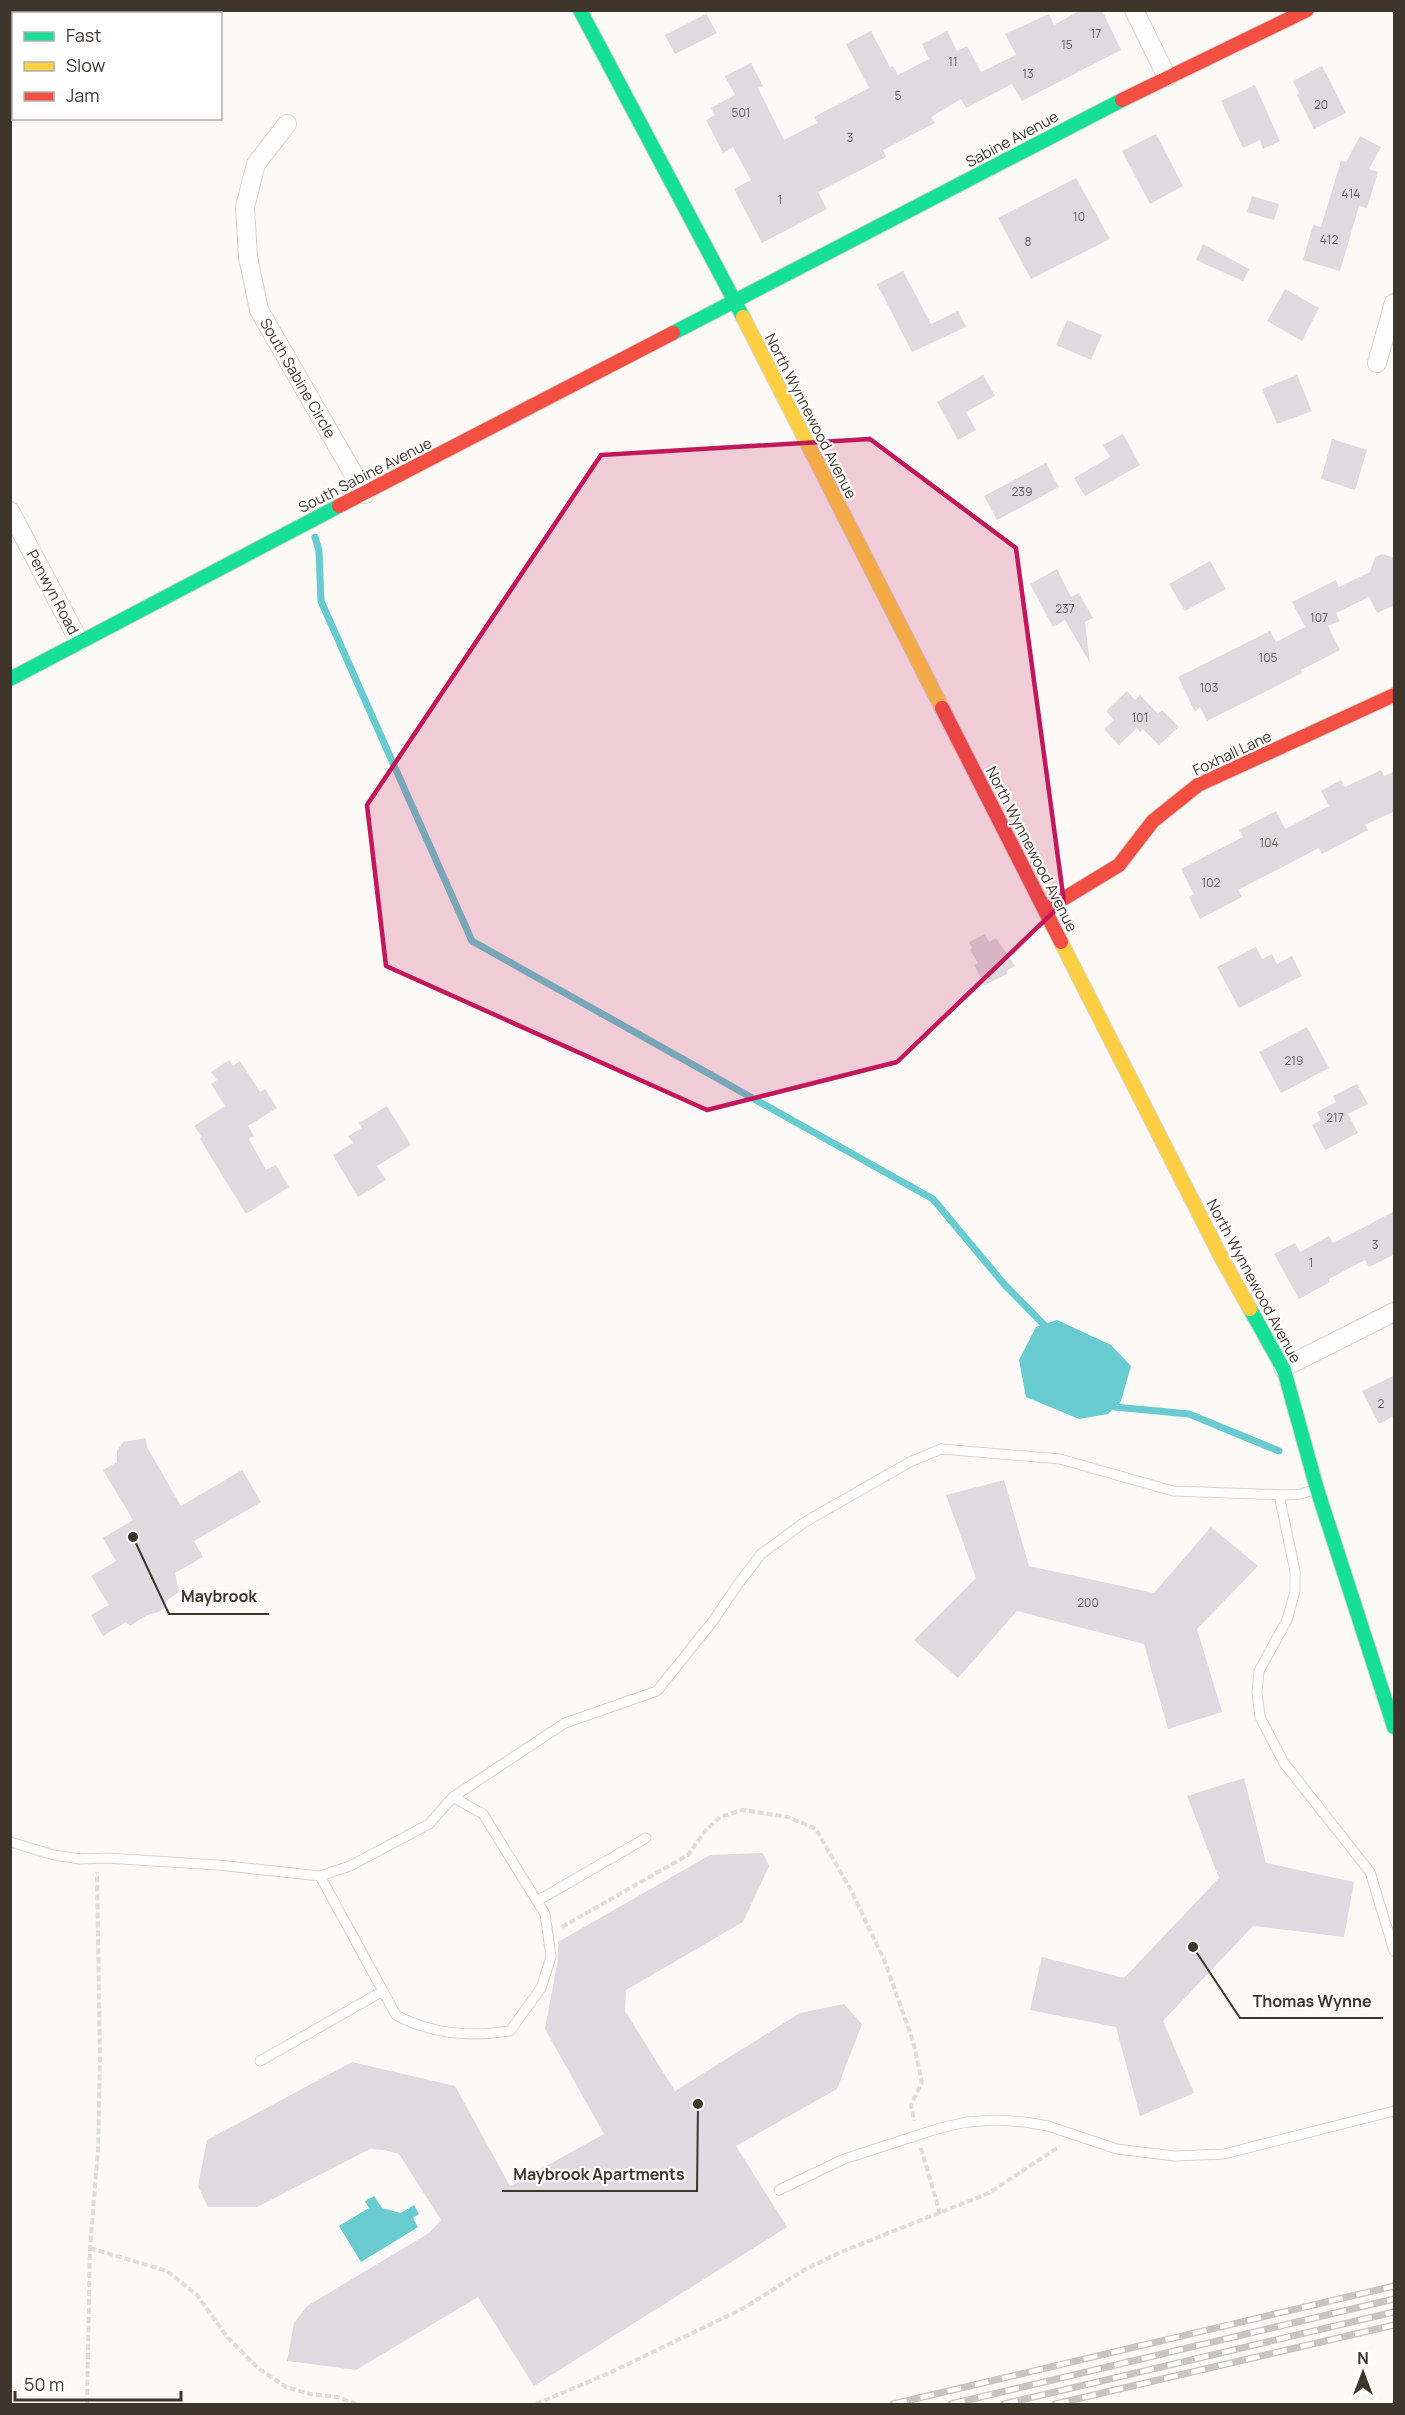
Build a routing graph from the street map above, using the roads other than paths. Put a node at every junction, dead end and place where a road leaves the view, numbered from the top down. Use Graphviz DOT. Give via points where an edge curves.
graph roads {
  1 [pos="580,10"];
  2 [pos="1134,10"];
  3 [pos="1307,10"];
  4 [pos="1167,77"];
  5 [pos="287,124"];
  6 [pos="735,302"];
  7 [pos="1395,303"];
  8 [pos="1377,363"];
  9 [pos="365,494"];
  10 [pos="10,511"];
  11 [pos="79,641"];
  12 [pos="10,679"];
  13 [pos="1395,695"];
  14 [pos="1045,910"];
  15 [pos="1395,1312"];
  16 [pos="1283,1368"];
  17 [pos="1317,1489"];
  18 [pos="1279,1495"];
  19 [pos="1395,1727"];
  20 [pos="453,1797"];
  21 [pos="646,1838"];
  22 [pos="10,1842"];
  23 [pos="320,1876"];
  24 [pos="537,1901"];
  25 [pos="1395,1951"];
  26 [pos="383,1991"];
  27 [pos="260,2061"];
  28 [pos="1395,2111"];
  29 [pos="778,2190"];
  1 -- 6 [label="street, North Wynnewood Avenue"];
  2 -- 4 [label="street"];
  3 -- 4 [label="street, Sabine Avenue"];
  4 -- 6 [label="street, Sabine Avenue"];
  5 -- 9 [label="street, South Sabine Circle" via="256,164 245,207 248,257 259,310"];
  6 -- 9 [label="street, South Sabine Avenue"];
  6 -- 14 [label="street, North Wynnewood Avenue"];
  7 -- 8 [label="street"];
  9 -- 11 [label="street, South Sabine Avenue"];
  10 -- 11 [label="street, Penwyn Road"];
  11 -- 12 [label="street, South Sabine Avenue"];
  13 -- 14 [label="street, Foxhall Lane" via="1198,785 1153,821 1119,865"];
  14 -- 16 [label="street, North Wynnewood Avenue" via="1220,1255"];
  15 -- 16 [label="street"];
  16 -- 17 [label="street, North Wynnewood Avenue"];
  17 -- 18 [label="lane"];
  17 -- 19 [label="street, North Wynnewood Avenue"];
  18 -- 20 [label="lane" via="1173,1491 1060,1459 941,1449 910,1462 805,1522 762,1554 657,1691 565,1723"];
  18 -- 25 [label="lane" via="1295,1571 1295,1591 1287,1620 1259,1671 1260,1717 1284,1763 1371,1872"];
  20 -- 23 [label="lane" via="429,1824 350,1866"];
  20 -- 24 [label="lane" via="483,1814"];
  21 -- 24 [label="lane"];
  22 -- 23 [label="lane" via="80,1859 218,1865"];
  23 -- 26 [label="lane"];
  24 -- 26 [label="lane" via="545,1914 551,1957 542,1988 510,2031 458,2034 430,2028 396,2015"];
  26 -- 27 [label="lane"];
  28 -- 29 [label="lane" via="1224,2154 1175,2156 1129,2150 1048,2126 996,2120 967,2122 844,2159"];
}
